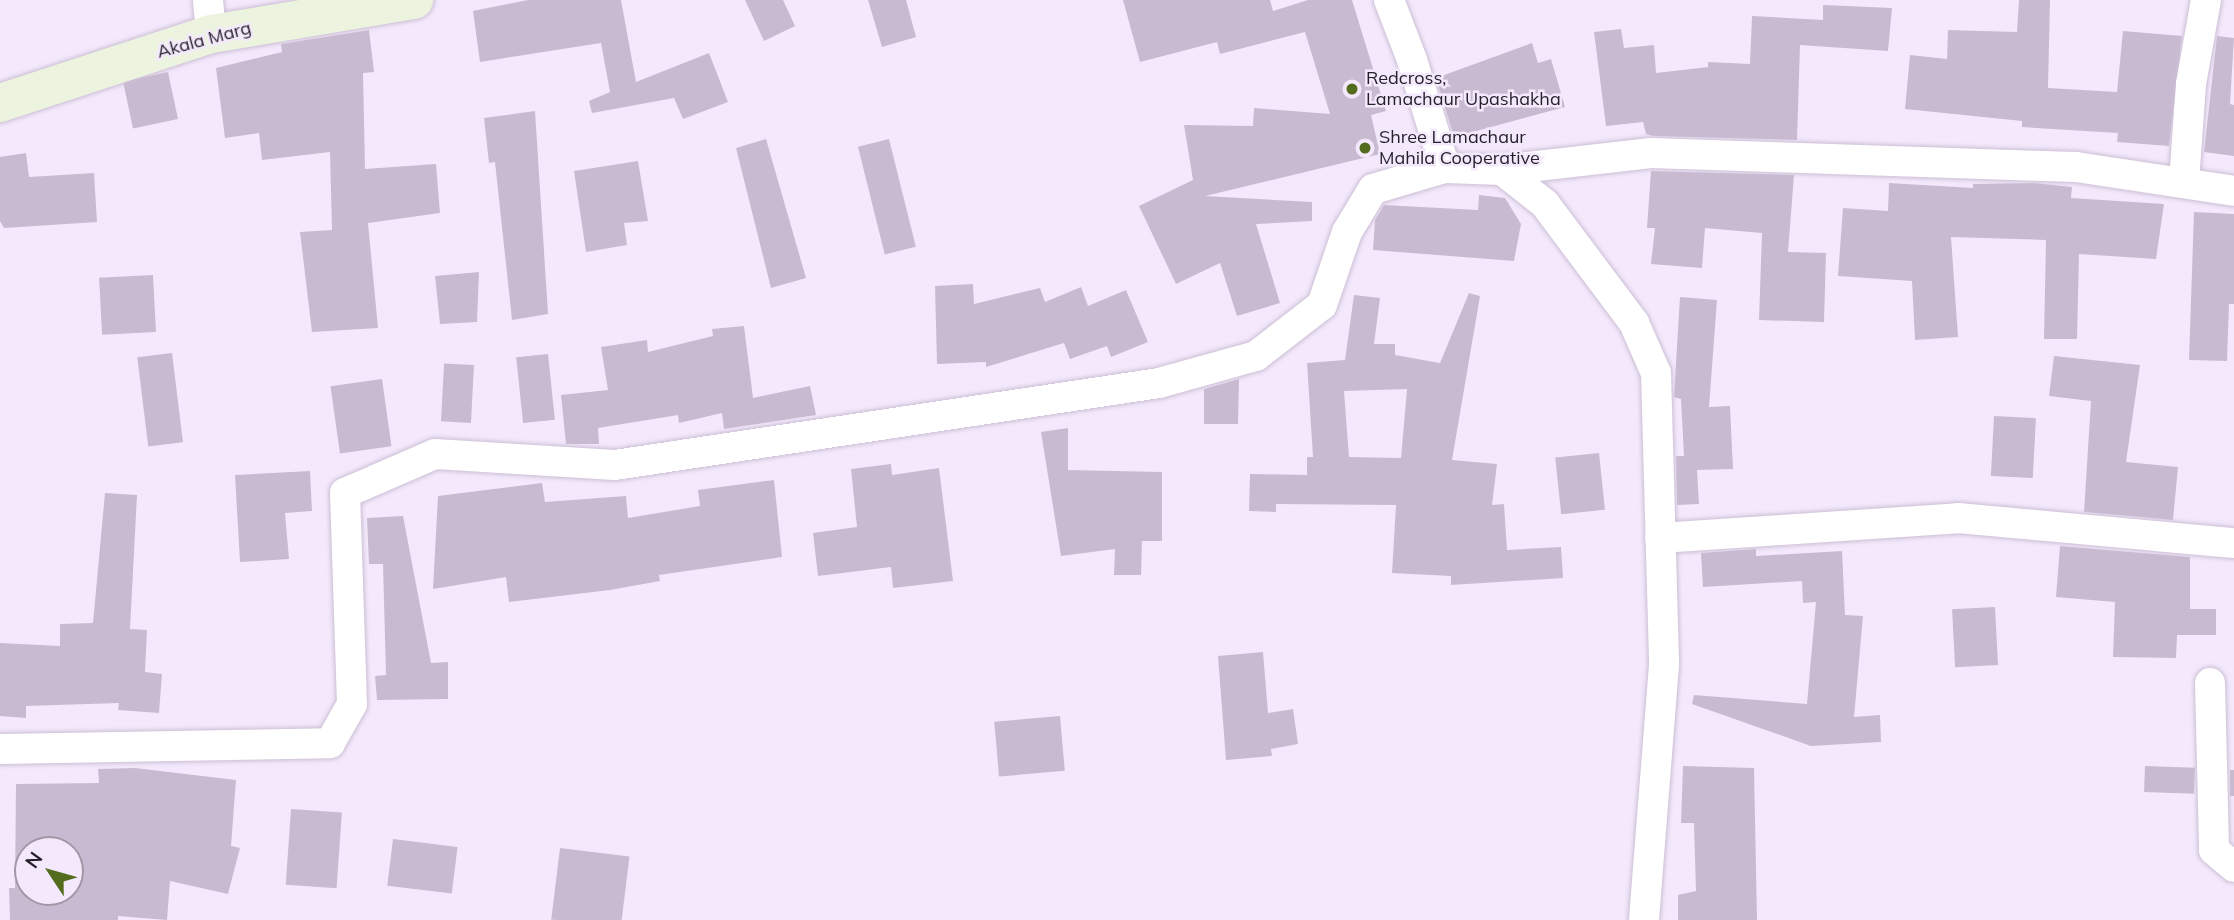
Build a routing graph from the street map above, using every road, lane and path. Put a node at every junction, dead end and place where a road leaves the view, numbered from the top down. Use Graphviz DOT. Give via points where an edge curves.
graph roads {
  1 [pos="414,0"];
  2 [pos="1389,0"];
  3 [pos="2206,0"];
  4 [pos="210,17"];
  5 [pos="0,103"];
  6 [pos="1445,168"];
  7 [pos="1502,170"];
  8 [pos="2184,182"];
  9 [pos="2234,191"];
  10 [pos="1660,538"];
  11 [pos="2234,543"];
  12 [pos="2210,683"];
  13 [pos="0,749"];
  14 [pos="2234,867"];
  15 [pos="1644,920"];
  1 -- 4 [label="main road, Akala Marg"];
  2 -- 6 [label="street"];
  3 -- 8 [label="street" via="2191,84"];
  4 -- 5 [label="main road, Akala Marg"];
  6 -- 7 [label="street"];
  6 -- 13 [label="street" via="1373,189 1347,232 1322,305 1256,356 1159,383 615,464 435,454 345,493 352,704 330,743"];
  7 -- 8 [label="street" via="1651,153 2076,167"];
  7 -- 10 [label="street" via="1545,204 1634,323 1657,373"];
  8 -- 9 [label="street"];
  10 -- 11 [label="street" via="1958,519"];
  10 -- 15 [label="street" via="1664,666"];
  12 -- 14 [label="street" via="2214,850"];
}
